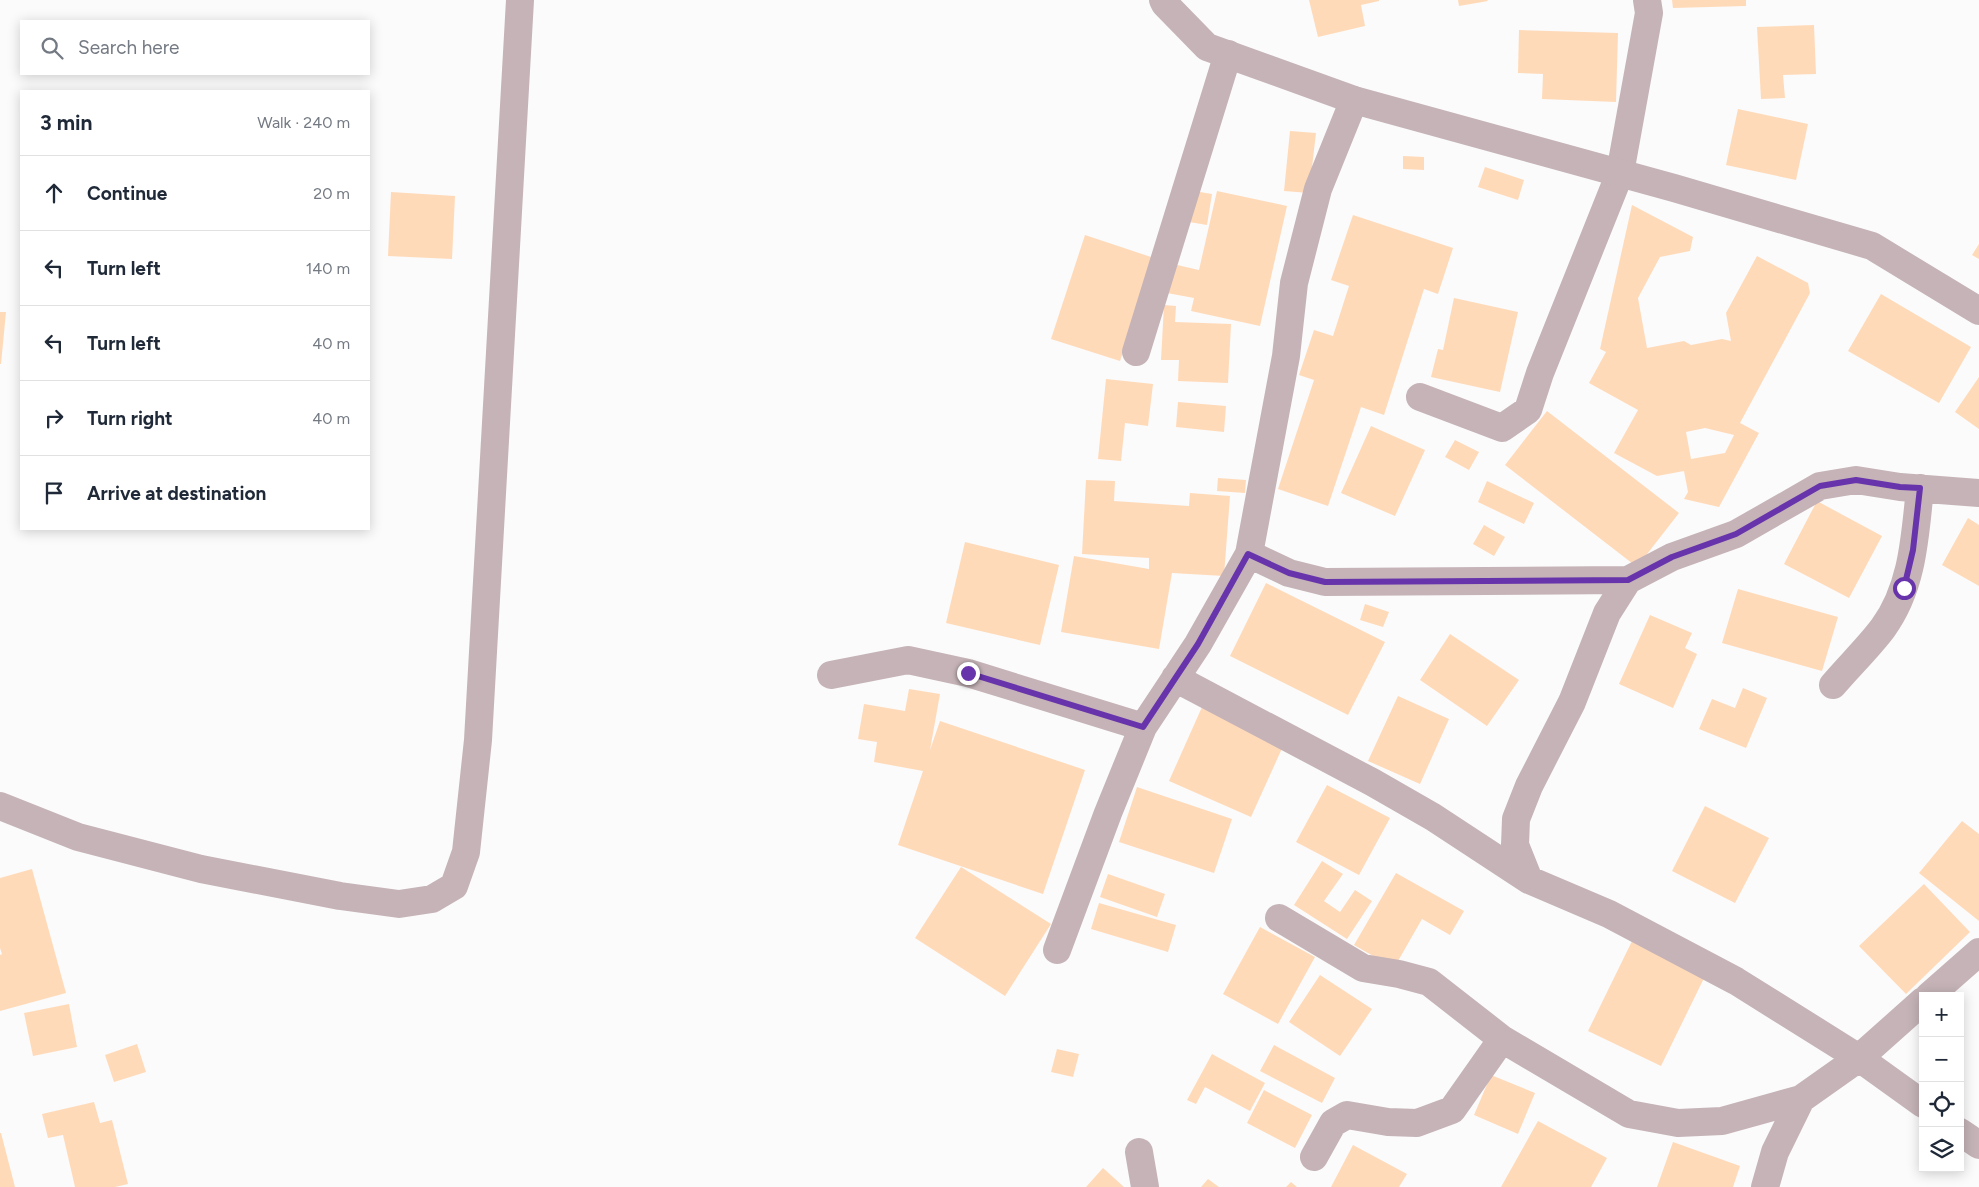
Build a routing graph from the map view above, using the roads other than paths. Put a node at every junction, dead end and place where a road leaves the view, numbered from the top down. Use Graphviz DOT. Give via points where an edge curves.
graph roads {
  1 [pos="520,0"];
  2 [pos="1163,0"];
  3 [pos="1647,0"];
  4 [pos="1228,54"];
  5 [pos="1354,100"];
  6 [pos="1620,173"];
  7 [pos="1979,311"];
  8 [pos="1136,352"];
  9 [pos="1420,397"];
  10 [pos="1920,488"];
  11 [pos="1979,493"];
  12 [pos="1248,554"];
  13 [pos="1628,580"];
  14 [pos="831,675"];
  15 [pos="1176,678"];
  16 [pos="1833,685"];
  17 [pos="1143,727"];
  18 [pos="0,806"];
  19 [pos="1529,880"];
  20 [pos="1279,918"];
  21 [pos="1057,950"];
  22 [pos="1979,952"];
  23 [pos="1934,992"];
  24 [pos="1919,1006"];
  25 [pos="1502,1039"];
  26 [pos="1859,1058"];
  27 [pos="1801,1099"];
  28 [pos="1919,1101"];
  29 [pos="1964,1135"];
  30 [pos="1979,1146"];
  31 [pos="1139,1152"];
  32 [pos="1314,1157"];
  33 [pos="1145,1187"];
  34 [pos="1765,1187"];
  1 -- 18 [label="street" via="478,740 466,852 454,886 432,899 399,904 340,896 201,870 78,837"];
  2 -- 4 [label="street" via="1207,47"];
  3 -- 6 [label="street" via="1648,13"];
  4 -- 5 [label="street"];
  4 -- 8 [label="street"];
  5 -- 6 [label="street"];
  5 -- 12 [label="street" via="1318,189 1294,283 1286,356"];
  6 -- 7 [label="street" via="1872,246"];
  6 -- 9 [label="street" via="1540,372 1528,410 1502,428"];
  10 -- 11 [label="street"];
  10 -- 13 [label="street" via="1856,480 1820,486 1736,534 1672,557"];
  10 -- 16 [label="street" via="1913,550 1904,588 1884,627"];
  12 -- 13 [label="street" via="1289,573 1325,582"];
  12 -- 15 [label="street"];
  13 -- 19 [label="street" via="1607,614 1572,702 1529,786 1516,819 1515,845"];
  14 -- 17 [label="street" via="908,660 968,673"];
  15 -- 17 [label="street"];
  15 -- 19 [label="street" via="1418,808"];
  17 -- 21 [label="street"];
  19 -- 26 [label="street" via="1609,914 1736,980"];
  20 -- 25 [label="street" via="1363,968 1429,982"];
  22 -- 23 [label="street"];
  24 -- 26 [label="street"];
  25 -- 27 [label="street" via="1629,1114 1678,1123 1722,1121"];
  25 -- 32 [label="street" via="1452,1110 1418,1123 1347,1115 1333,1123"];
  26 -- 27 [label="street"];
  26 -- 28 [label="street"];
  27 -- 34 [label="street" via="1775,1152"];
  29 -- 30 [label="street"];
  31 -- 33 [label="street"];
}
